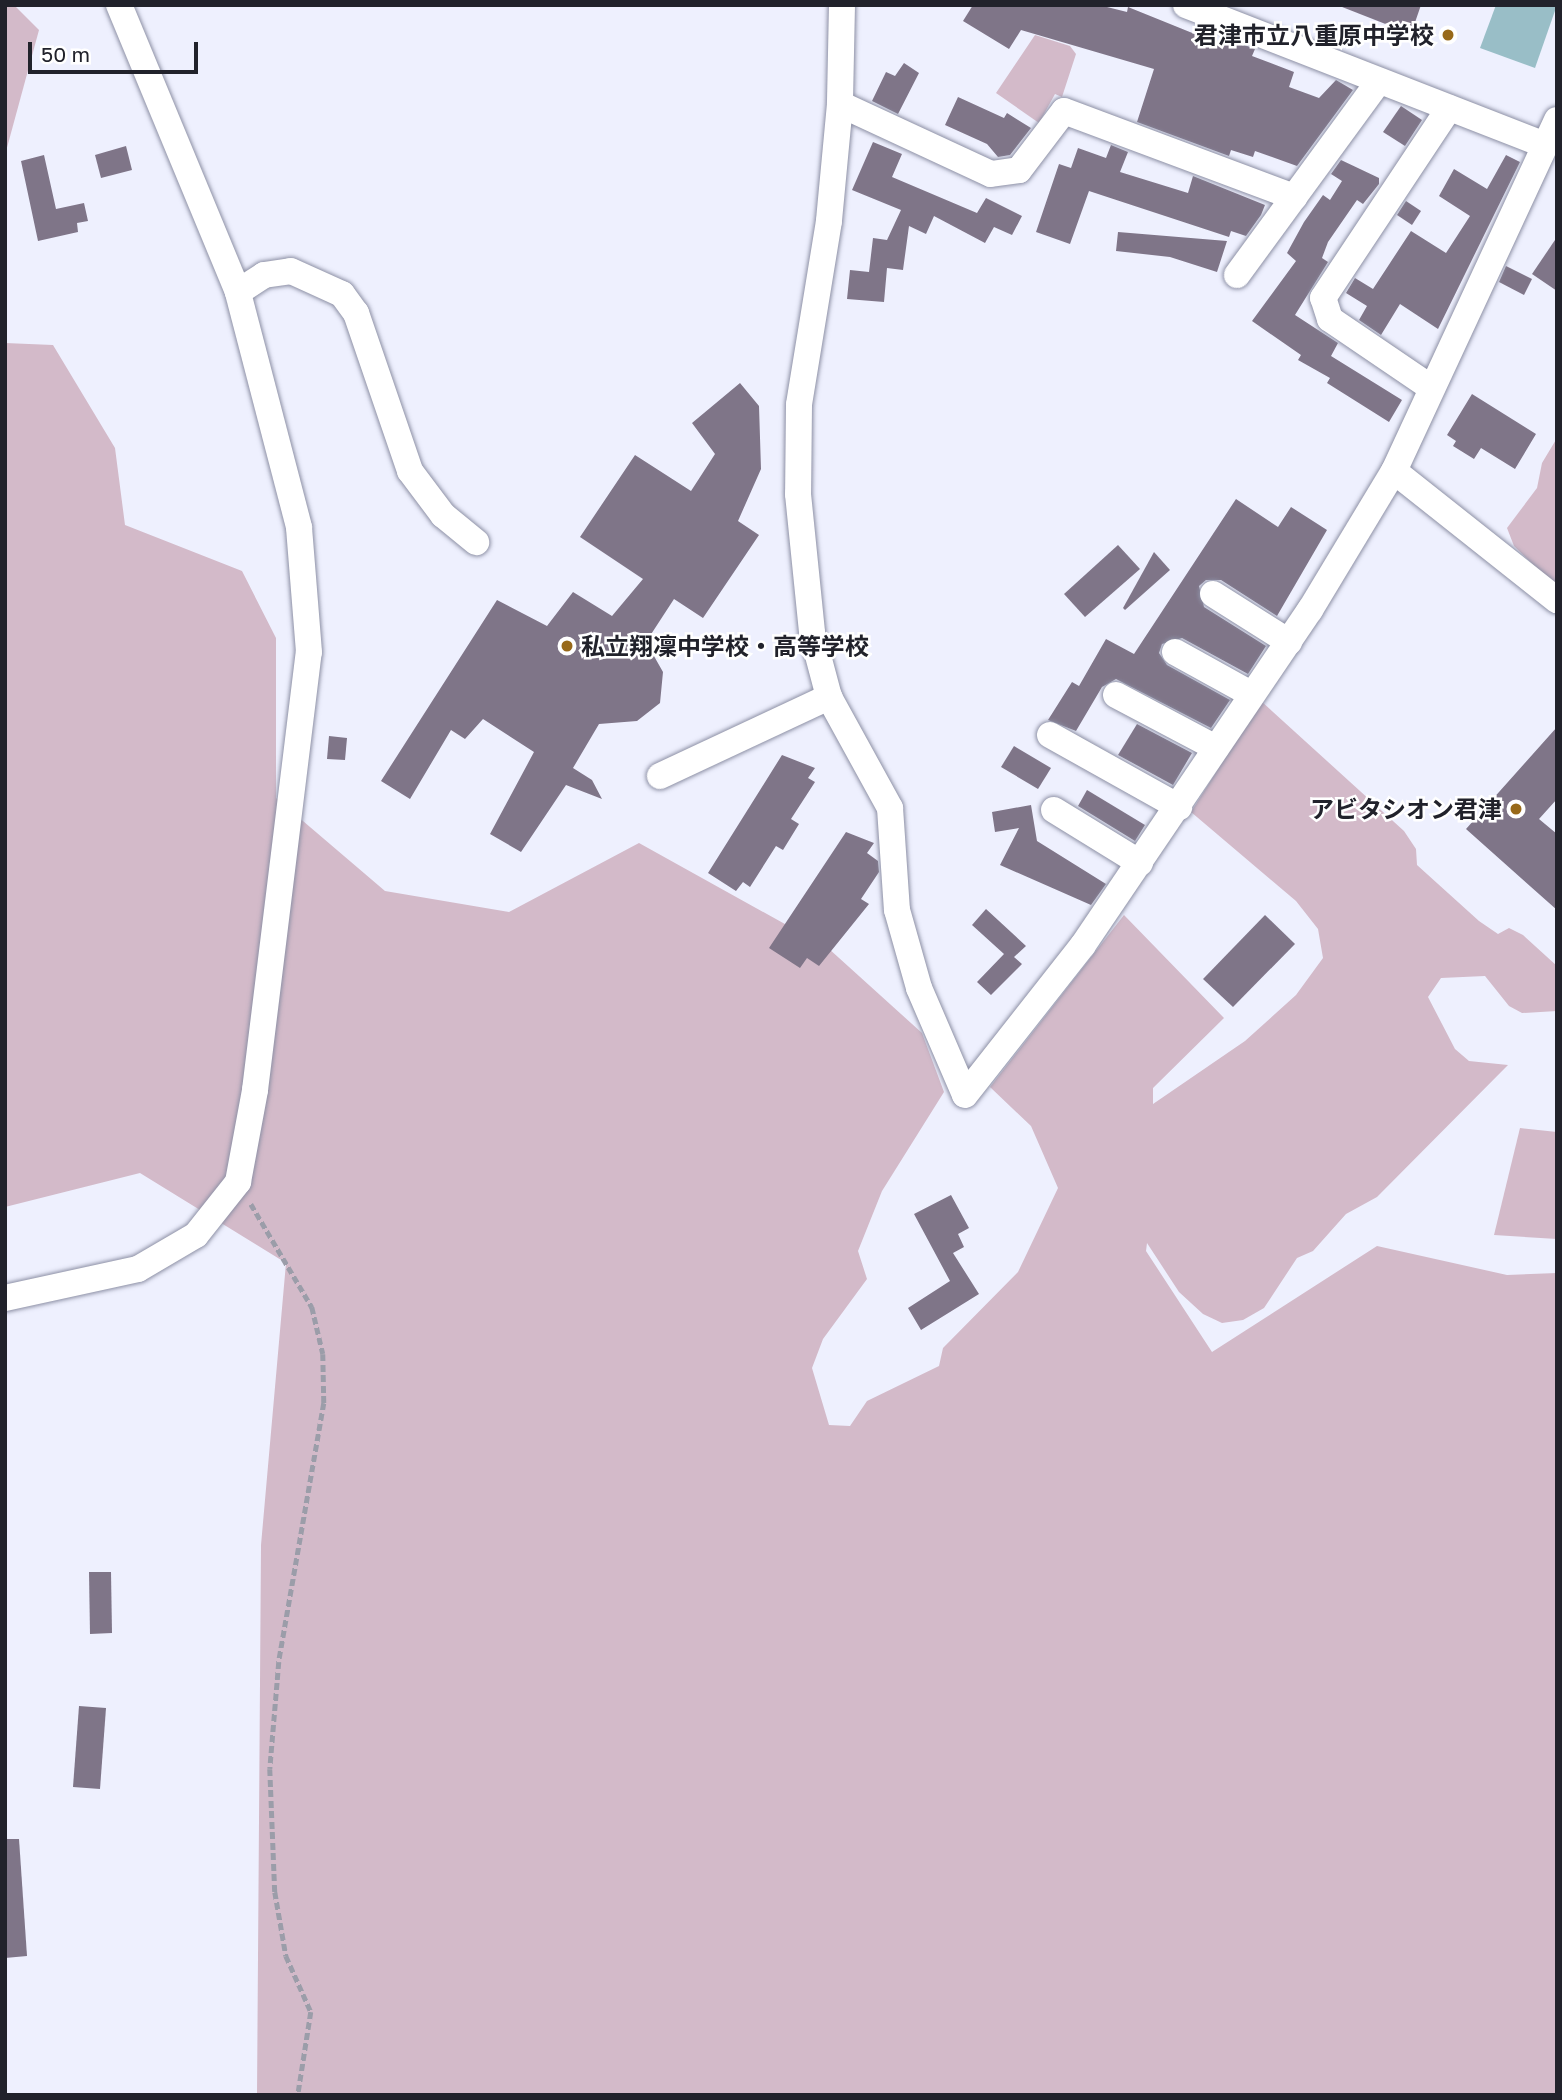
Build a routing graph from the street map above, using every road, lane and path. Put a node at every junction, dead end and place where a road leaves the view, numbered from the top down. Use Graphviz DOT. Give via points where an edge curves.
graph roads {
  1 [pos="119,5"];
  2 [pos="842,5"];
  3 [pos="1186,5"];
  4 [pos="1379,81"];
  5 [pos="840,104"];
  6 [pos="1449,108"];
  7 [pos="1557,120"];
  8 [pos="1548,153"];
  9 [pos="1294,197"];
  10 [pos="222,255"];
  11 [pos="279,273"];
  12 [pos="1237,275"];
  13 [pos="238,292"];
  14 [pos="1430,387"];
  15 [pos="1394,471"];
  16 [pos="476,542"];
  17 [pos="1213,594"];
  18 [pos="1557,600"];
  19 [pos="1289,642"];
  20 [pos="1175,652"];
  21 [pos="1251,694"];
  22 [pos="1116,695"];
  23 [pos="829,697"];
  24 [pos="1050,735"];
  25 [pos="1216,748"];
  26 [pos="660,776"];
  27 [pos="1179,807"];
  28 [pos="1054,810"];
  29 [pos="1140,863"];
  30 [pos="237,1182"];
  31 [pos="5,1298"];
  32 [pos="298,2095"];
  1 -- 10 [label="street"];
  2 -- 5 [label="street"];
  3 -- 4 [label="street"];
  4 -- 6 [label="street"];
  4 -- 9 [label="street"];
  5 -- 9 [label="street" via="991,174 1019,170 1064,111"];
  5 -- 23 [label="street" via="829,221 799,405 798,494 812,633"];
  6 -- 8 [label="street"];
  6 -- 14 [label="street" via="1323,298 1330,319"];
  7 -- 8 [label="street"];
  8 -- 14 [label="street"];
  9 -- 12 [label="street"];
  10 -- 11 [label="street"];
  10 -- 13 [label="street"];
  11 -- 13 [label="street" via="264,275"];
  11 -- 16 [label="street" via="290,271 342,294 356,313 410,471 443,515"];
  13 -- 30 [label="street" via="299,527 309,652 255,1090"];
  14 -- 15 [label="street"];
  15 -- 18 [label="street"];
  15 -- 19 [label="street"];
  17 -- 19 [label="street"];
  19 -- 21 [label="street"];
  20 -- 21 [label="street"];
  21 -- 25 [label="street"];
  22 -- 25 [label="street"];
  23 -- 26 [label="street"];
  23 -- 29 [label="street" via="890,808 897,910 919,988 965,1095"];
  24 -- 27 [label="street"];
  25 -- 27 [label="street"];
  27 -- 29 [label="street"];
  28 -- 29 [label="street"];
  30 -- 31 [label="street" via="196,1235 138,1269"];
  30 -- 32 [label="path" via="312,1307 323,1354 324,1404 279,1662 270,1769 286,1956 310,2012"];
}
